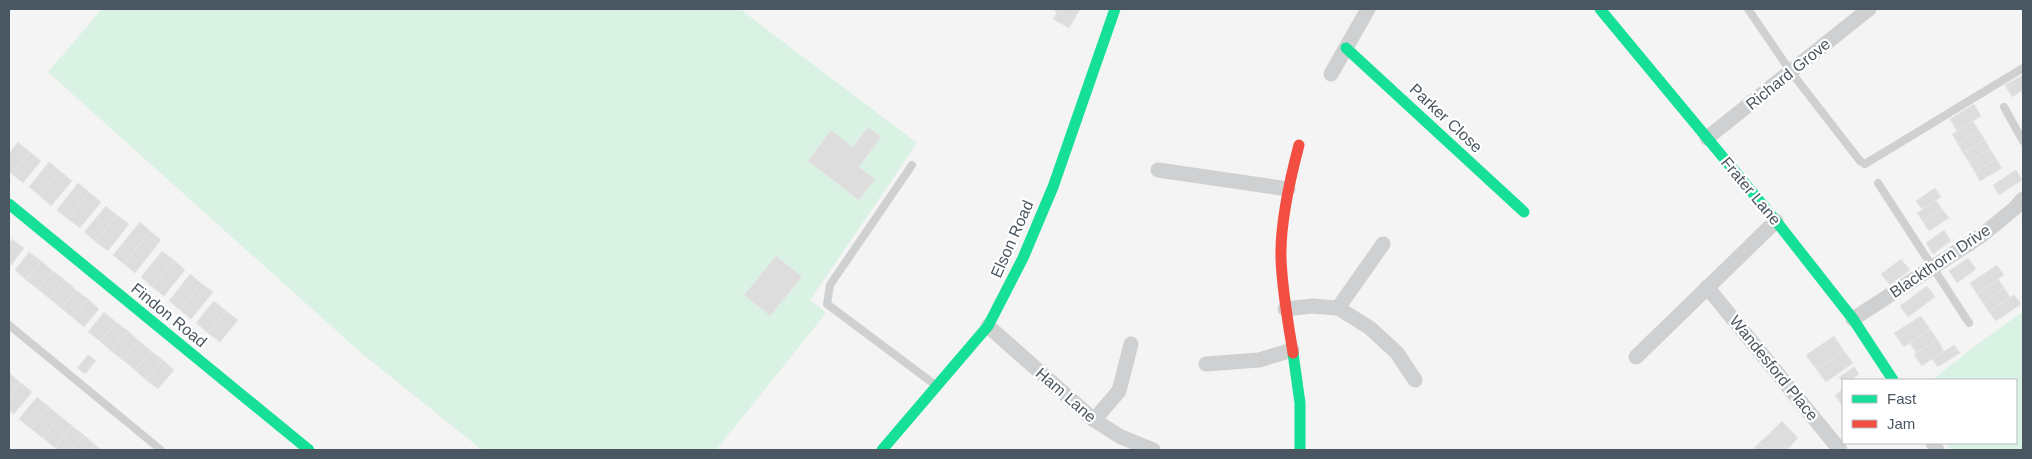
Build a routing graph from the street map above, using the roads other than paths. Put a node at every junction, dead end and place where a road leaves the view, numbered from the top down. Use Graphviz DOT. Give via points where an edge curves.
graph roads {
  1 [pos="1115,9"];
  2 [pos="1368,9"];
  3 [pos="1600,9"];
  4 [pos="1748,9"];
  5 [pos="1869,9"];
  6 [pos="1346,48"];
  7 [pos="2023,68"];
  8 [pos="1791,72"];
  9 [pos="1331,74"];
  10 [pos="2004,108"];
  11 [pos="1707,138"];
  12 [pos="2023,141"];
  13 [pos="1299,146"];
  14 [pos="912,165"];
  15 [pos="1158,170"];
  16 [pos="1878,183"];
  17 [pos="1288,189"];
  18 [pos="2023,199"];
  19 [pos="9,204"];
  20 [pos="1524,212"];
  21 [pos="1776,221"];
  22 [pos="1383,244"];
  23 [pos="1933,267"];
  24 [pos="1707,287"];
  25 [pos="1338,308"];
  26 [pos="1285,309"];
  27 [pos="1853,319"];
  28 [pos="1969,323"];
  29 [pos="9,325"];
  30 [pos="988,326"];
  31 [pos="1131,344"];
  32 [pos="1292,350"];
  33 [pos="1636,357"];
  34 [pos="1206,364"];
  35 [pos="1891,379"];
  36 [pos="1415,380"];
  37 [pos="936,385"];
  38 [pos="1094,420"];
  39 [pos="161,450"];
  40 [pos="309,450"];
  41 [pos="882,450"];
  42 [pos="1154,450"];
  43 [pos="1300,450"];
  44 [pos="1840,450"];
  1 -- 30 [label="street, Elson Road" via="1053,187 1023,258"];
  2 -- 6 [label="street"];
  3 -- 11 [label="street, Frater Lane"];
  4 -- 8 [label="lane"];
  5 -- 8 [label="street, Richard Grove"];
  6 -- 9 [label="street"];
  6 -- 20 [label="street, Parker Close"];
  7 -- 8 [label="lane" via="1865,164"];
  8 -- 11 [label="street, Richard Grove"];
  10 -- 12 [label="lane"];
  11 -- 21 [label="street, Frater Lane"];
  13 -- 17 [label="street"];
  14 -- 37 [label="lane" via="830,285 827,304"];
  15 -- 17 [label="street"];
  16 -- 23 [label="lane"];
  17 -- 26 [label="street" via="1280,259"];
  18 -- 23 [label="street, Blackthorn Drive" via="1981,236"];
  19 -- 40 [label="street, Findon Road"];
  21 -- 24 [label="street"];
  21 -- 27 [label="street, Frater Lane"];
  22 -- 25 [label="street"];
  23 -- 27 [label="street, Blackthorn Drive"];
  23 -- 28 [label="lane"];
  24 -- 33 [label="street"];
  24 -- 44 [label="street, Wandesford Place"];
  25 -- 26 [label="street"];
  25 -- 36 [label="street" via="1370,328 1397,353"];
  26 -- 32 [label="street"];
  27 -- 35 [label="street, Frater Lane"];
  29 -- 39 [label="lane"];
  30 -- 37 [label="street, Elson Road"];
  30 -- 38 [label="street, Ham Lane"];
  31 -- 38 [label="street" via="1119,390"];
  32 -- 34 [label="street" via="1259,360"];
  32 -- 43 [label="street" via="1301,429"];
  37 -- 41 [label="street, Elson Road"];
  38 -- 42 [label="street, Ham Lane" via="1121,437"];
}
